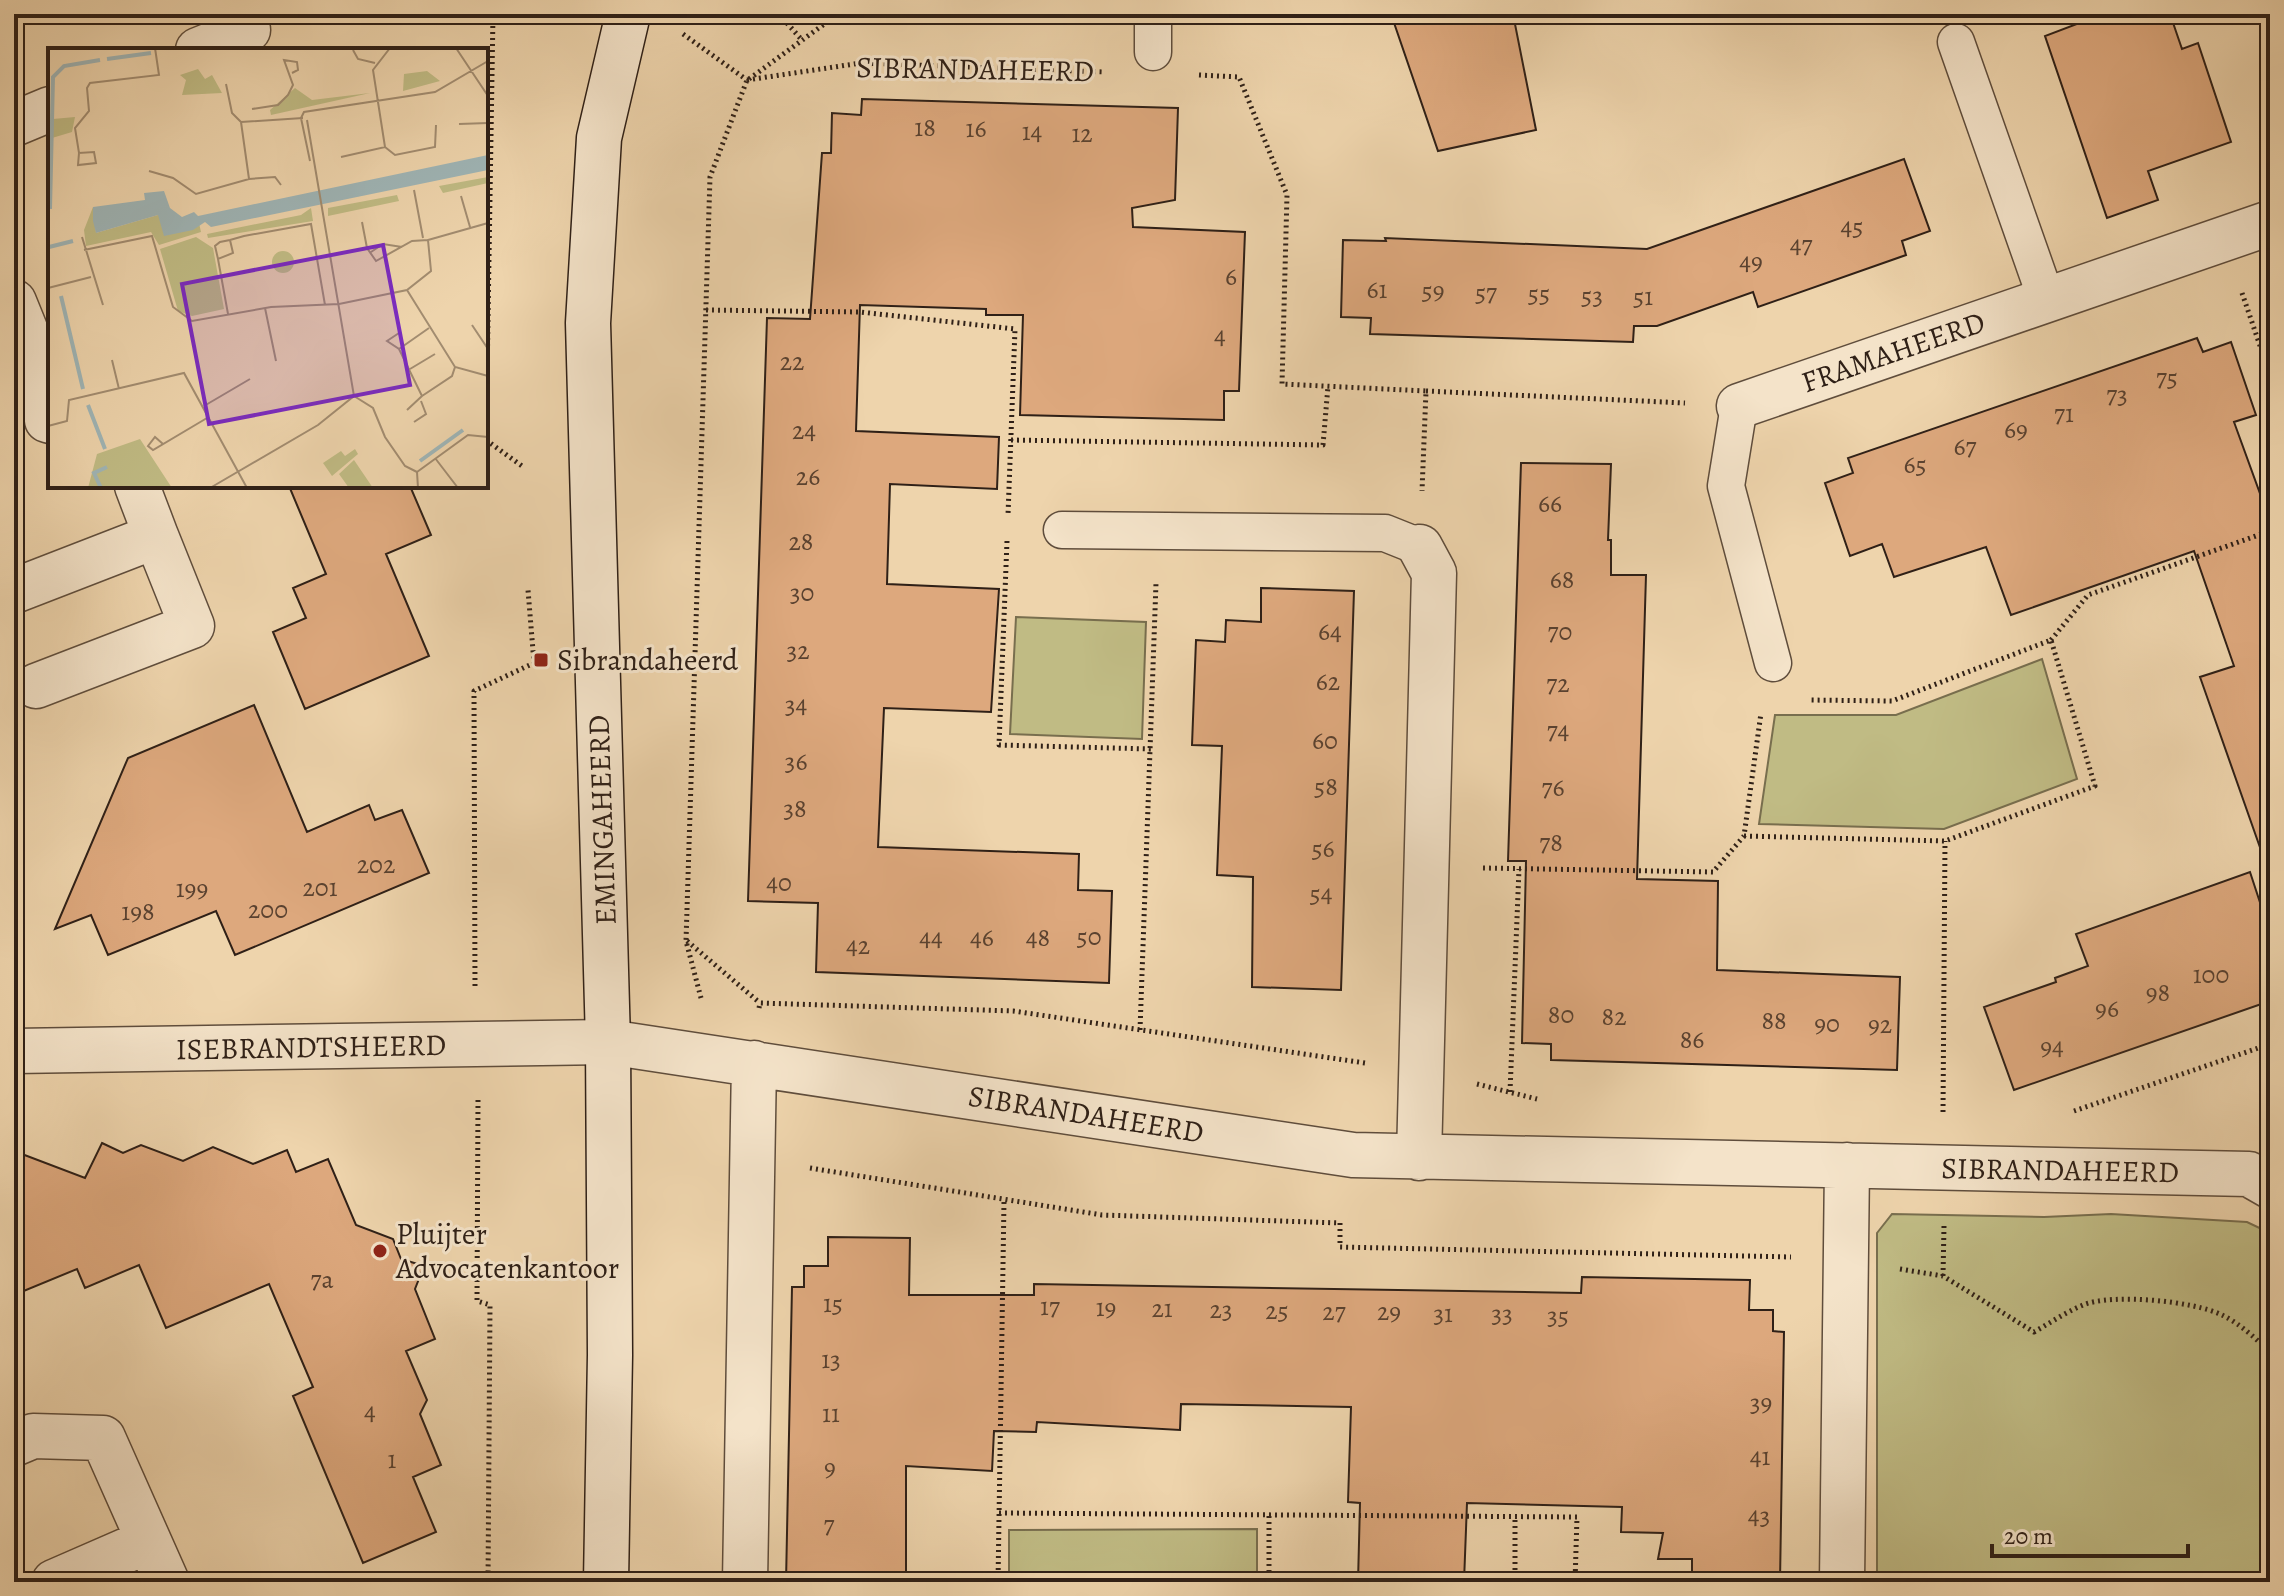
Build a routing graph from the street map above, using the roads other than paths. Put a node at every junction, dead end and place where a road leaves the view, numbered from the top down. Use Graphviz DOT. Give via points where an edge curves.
graph roads {
  1 [pos="628,14"];
  2 [pos="1153,14"];
  3 [pos="248,30"];
  4 [pos="1956,42"];
  5 [pos="203,48"];
  6 [pos="1153,52"];
  7 [pos="48,110"];
  8 [pos="14,124"];
  9 [pos="2270,223"];
  10 [pos="2046,298"];
  11 [pos="14,302"];
  12 [pos="1739,406"];
  13 [pos="37,425"];
  14 [pos="138,488"];
  15 [pos="1062,530"];
  16 [pos="156,536"];
  17 [pos="1420,547"];
  18 [pos="14,591"];
  19 [pos="1773,663"];
  20 [pos="36,686"];
  21 [pos="608,1042"];
  22 [pos="14,1051"];
  23 [pos="735,1060"];
  24 [pos="1419,1158"];
  25 [pos="1847,1165"];
  26 [pos="2270,1186"];
  27 [pos="14,1444"];
  28 [pos="148,1541"];
  29 [pos="54,1582"];
  30 [pos="167,1582"];
  31 [pos="606,1582"];
  32 [pos="745,1582"];
  33 [pos="1842,1582"];
  1 -- 21 [label="street, EMINGAHEERD" via="599,138 588,323"];
  2 -- 6 [label="lane"];
  3 -- 5 [label="street"];
  4 -- 10 [label="lane"];
  7 -- 8 [label="street"];
  9 -- 10 [label="street, FRAMAHEERD"];
  10 -- 12 [label="street, FRAMAHEERD"];
  11 -- 13 [label="street" via="42,371"];
  12 -- 19 [label="lane" via="1726,486"];
  14 -- 16 [label="street"];
  15 -- 17 [label="lane" via="1385,533"];
  16 -- 18 [label="street"];
  16 -- 20 [label="street" via="192,626"];
  17 -- 24 [label="street" via="1434,573"];
  21 -- 22 [label="street, ISEBRANDTSHEERD"];
  21 -- 23 [label="street, SIBRANDAHEERD"];
  21 -- 31 [label="street, EMINGAHEERD"];
  23 -- 24 [label="street, SIBRANDAHEERD" via="1353,1155"];
  23 -- 32 [label="street" via="754,1158"];
  24 -- 25 [label="street, SIBRANDAHEERD"];
  25 -- 26 [label="street, SIBRANDAHEERD" via="2249,1174"];
  25 -- 33 [label="street"];
  27 -- 28 [label="street" via="33,1436 103,1438"];
  28 -- 29 [label="street"];
  28 -- 30 [label="street"];
}
